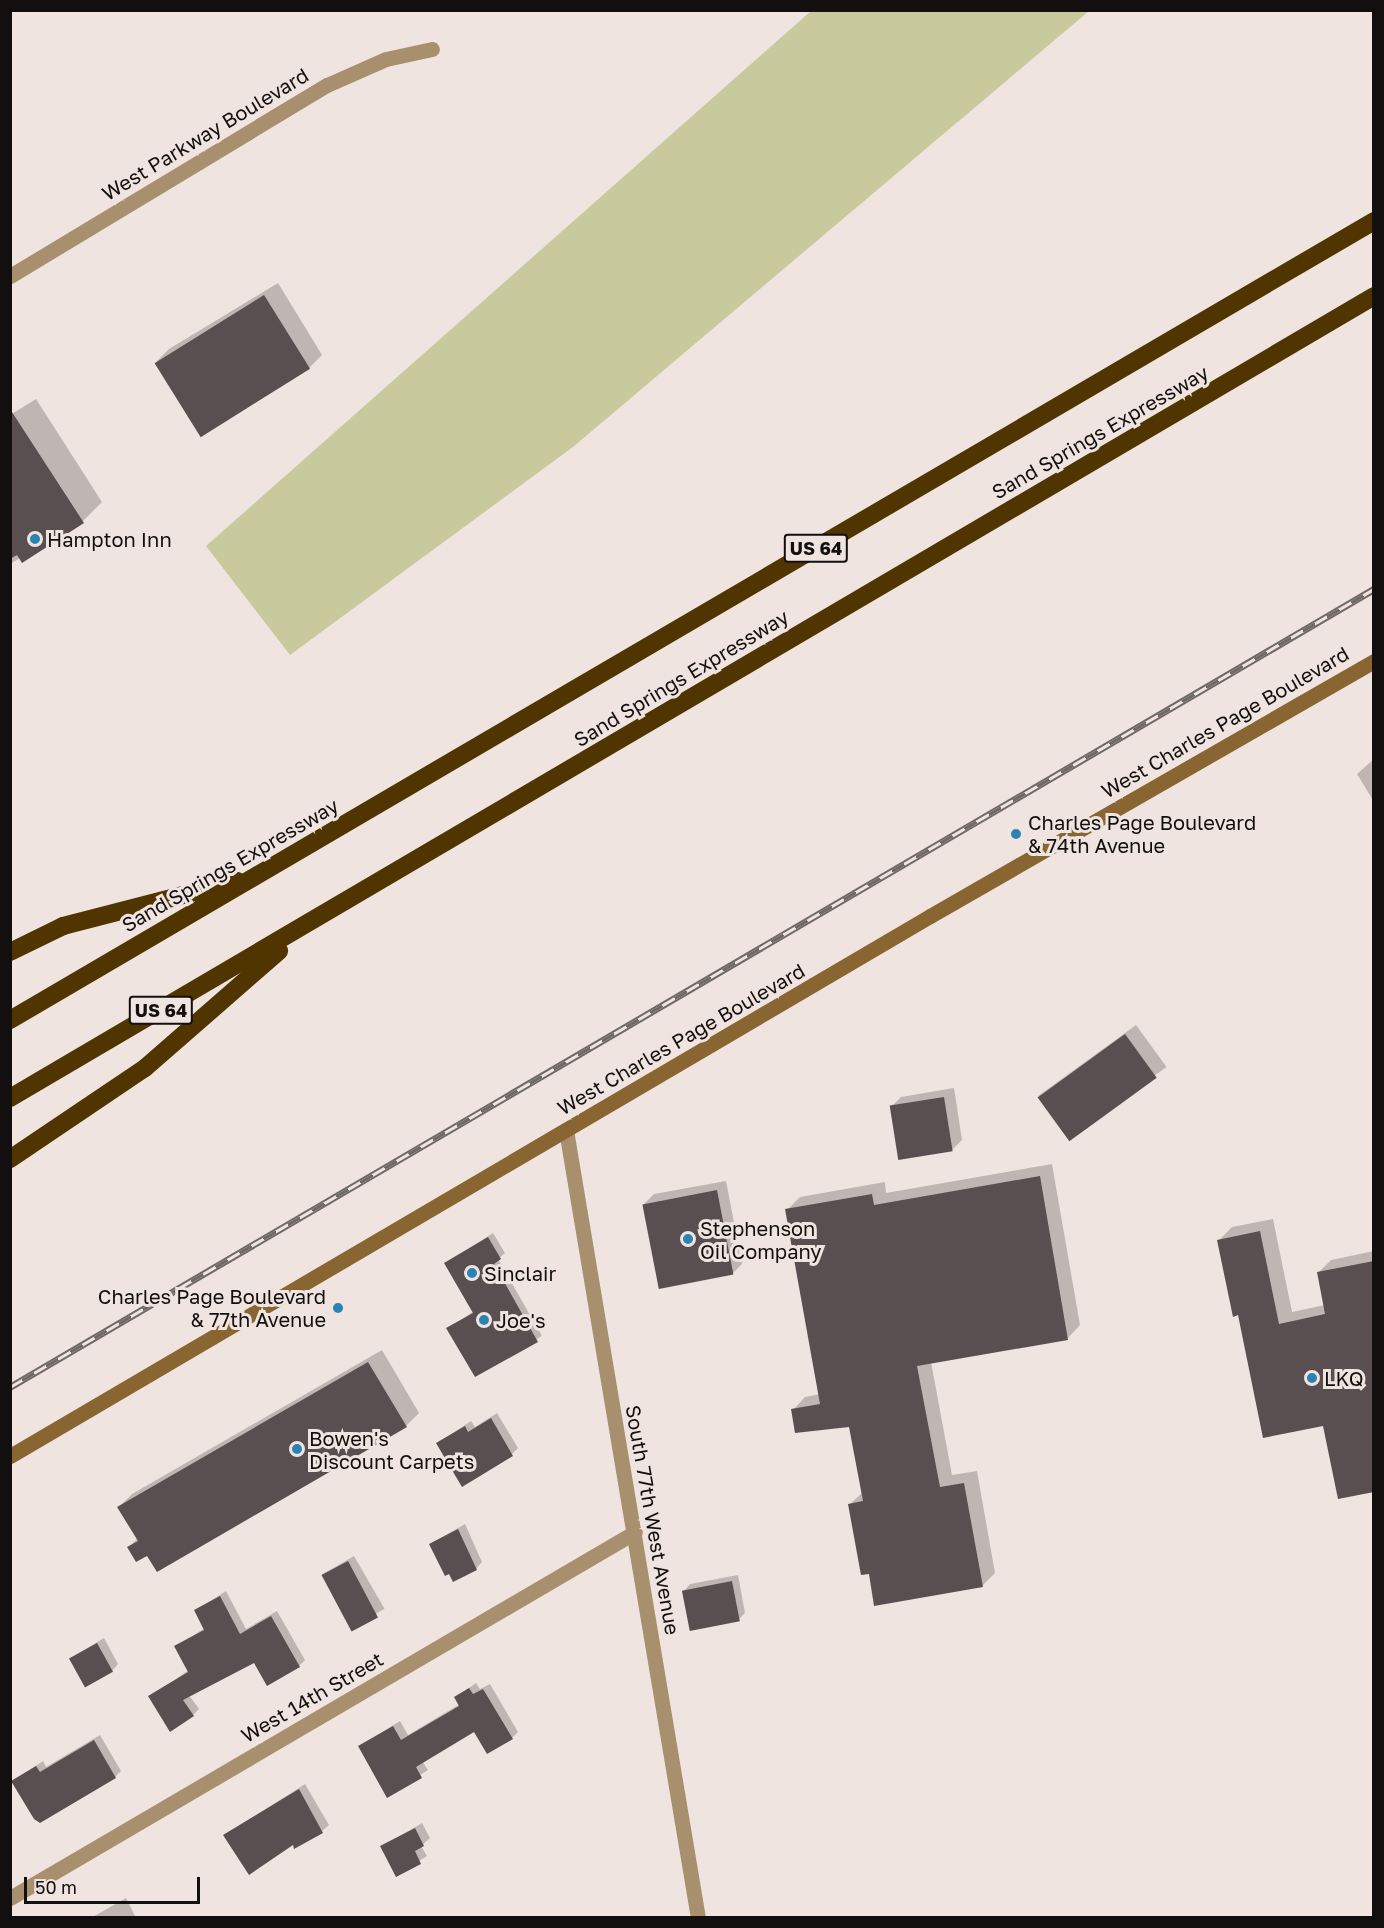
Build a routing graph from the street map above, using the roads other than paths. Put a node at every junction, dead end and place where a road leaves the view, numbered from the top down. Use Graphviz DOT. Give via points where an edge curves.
graph roads {
  1 [pos="432,49"];
  2 [pos="1374,221"];
  3 [pos="10,276"];
  4 [pos="1374,296"];
  5 [pos="1374,661"];
  6 [pos="258,875"];
  7 [pos="311,923"];
  8 [pos="10,952"];
  9 [pos="10,1020"];
  10 [pos="10,1098"];
  11 [pos="566,1130"];
  12 [pos="10,1159"];
  13 [pos="10,1456"];
  14 [pos="635,1532"];
  15 [pos="10,1898"];
  16 [pos="698,1917"];
  1 -- 3 [label="street, West Parkway Boulevard" via="386,59 327,85"];
  2 -- 6 [label="highway, Sand Springs Expressway / US 64"];
  4 -- 7 [label="highway, Sand Springs Expressway / US 64"];
  5 -- 11 [label="main road, West Charles Page Boulevard"];
  6 -- 8 [label="highway" via="63,926"];
  6 -- 9 [label="highway, Sand Springs Expressway / US 64"];
  7 -- 10 [label="highway, Sand Springs Expressway / US 64"];
  7 -- 12 [label="highway" via="145,1068"];
  11 -- 13 [label="main road, West Charles Page Boulevard"];
  11 -- 14 [label="street, South 77th West Avenue"];
  14 -- 15 [label="street, West 14th Street"];
  14 -- 16 [label="street, South 77th West Avenue"];
}
